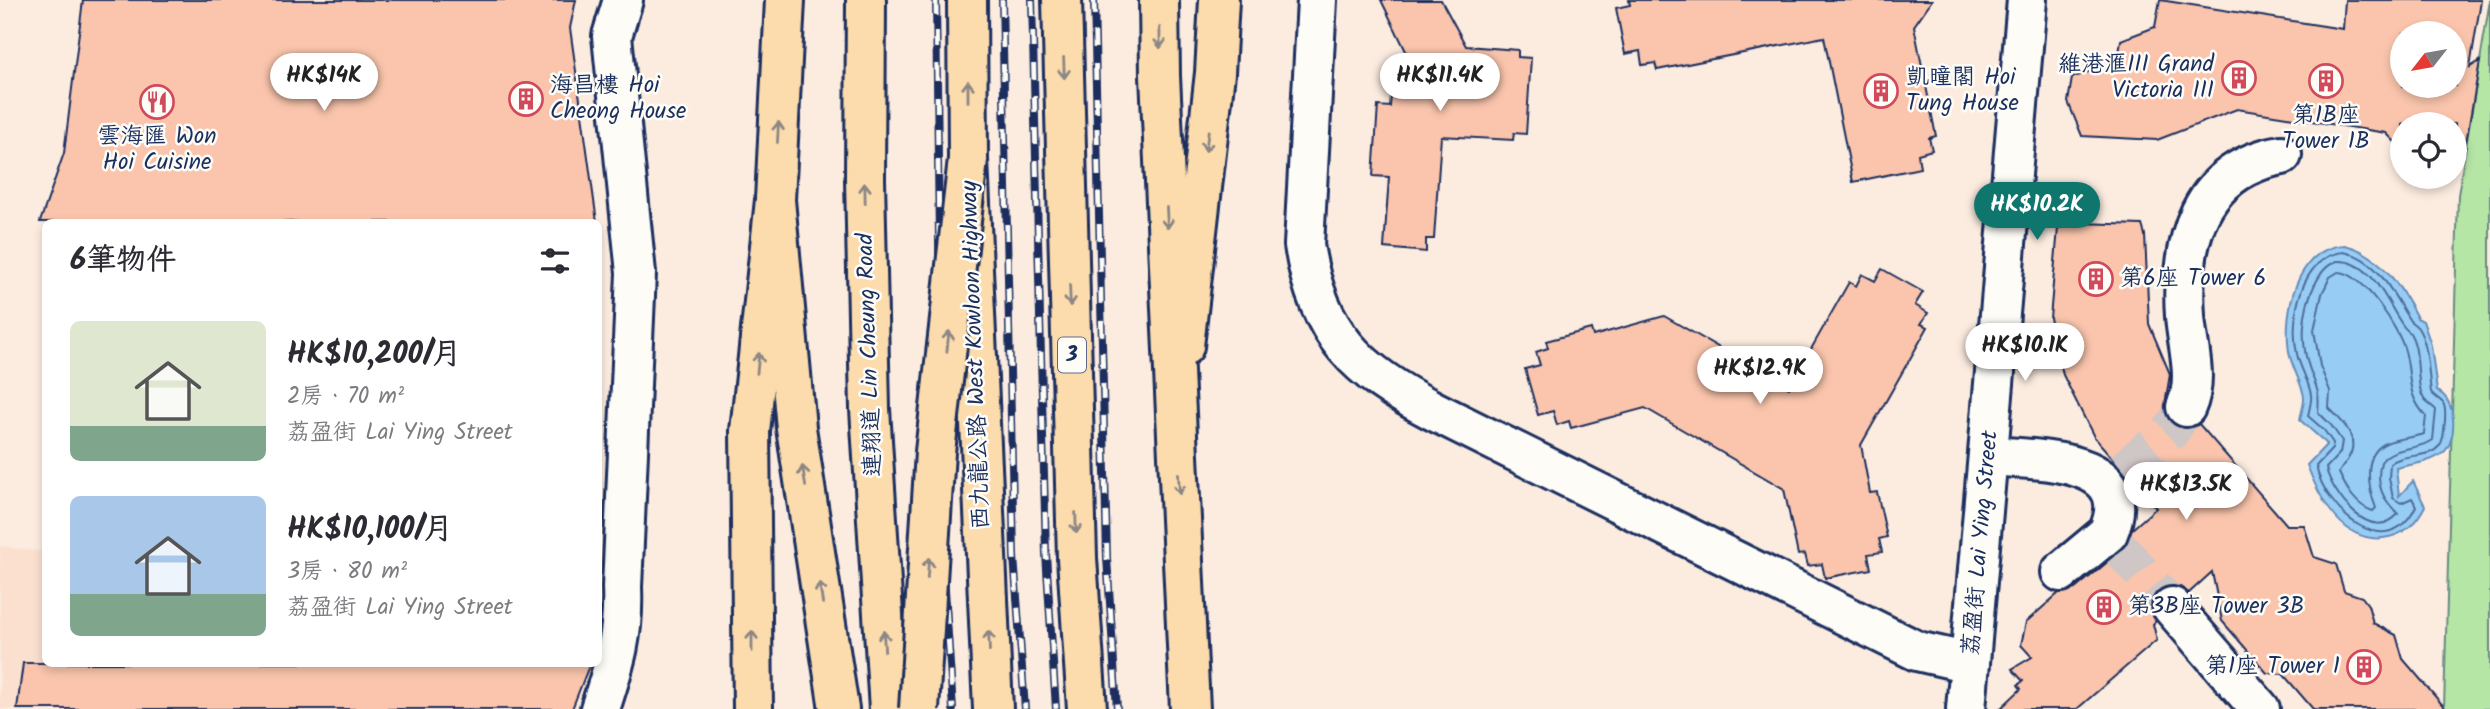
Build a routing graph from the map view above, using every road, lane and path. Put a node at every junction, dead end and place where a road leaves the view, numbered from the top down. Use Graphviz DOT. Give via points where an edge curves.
graph roads {
  1 [pos="623,0"];
  2 [pos="785,0"];
  3 [pos="866,0"];
  4 [pos="968,0"];
  5 [pos="1062,0"];
  6 [pos="1159,0"];
  7 [pos="1219,0"];
  8 [pos="1317,0"];
  9 [pos="2027,0"];
  10 [pos="2282,155"];
  11 [pos="968,159"];
  12 [pos="775,200"];
  13 [pos="2186,407"];
  14 [pos="1176,416"];
  15 [pos="1989,456"];
  16 [pos="2061,572"];
  17 [pos="610,585"];
  18 [pos="2172,607"];
  19 [pos="1970,663"];
  20 [pos="600,709"];
  21 [pos="753,709"];
  22 [pos="839,709"];
  23 [pos="889,709"];
  24 [pos="919,709"];
  25 [pos="993,709"];
  26 [pos="1087,709"];
  27 [pos="1191,709"];
  28 [pos="1966,709"];
  29 [pos="2260,709"];
  1 -- 17 [label="street" via="612,36 636,273"];
  12 -- 2 [label="main road, one-way"];
  23 -- 3 [label="main road, 連翔道 Lin Cheung Road, one-way" via="870,409"];
  11 -- 4 [label="main road, 西九龍公路 West Kowloon Highway, one-way"];
  5 -- 26 [label="main road, 3, one-way" via="1077,558"];
  6 -- 14 [label="main road, one-way"];
  7 -- 14 [label="main road, one-way" via="1215,73"];
  8 -- 19 [label="street" via="1304,245 1320,307 1356,360 1380,381 1434,411 1917,651"];
  9 -- 15 [label="street, 荔盈街 Lai Ying Street"];
  10 -- 13 [label="street" via="2243,166 2224,179 2206,199 2195,223 2185,283 2193,374"];
  24 -- 11 [label="main road, one-way, bridge" via="936,452"];
  25 -- 11 [label="main road, 西九龍公路 West Kowloon Highway, one-way, bridge"];
  21 -- 12 [label="main road, one-way" via="751,431"];
  22 -- 12 [label="main road, one-way" via="796,428"];
  14 -- 27 [label="main road, one-way"];
  15 -- 16 [label="street" via="2073,464 2115,478 2112,538"];
  15 -- 19 [label="street, 荔盈街 Lai Ying Street"];
  17 -- 20 [label="street" via="623,623 618,656"];
  18 -- 29 [label="street"];
  19 -- 28 [label="street, 荔盈街 Lai Ying Street"];
}
